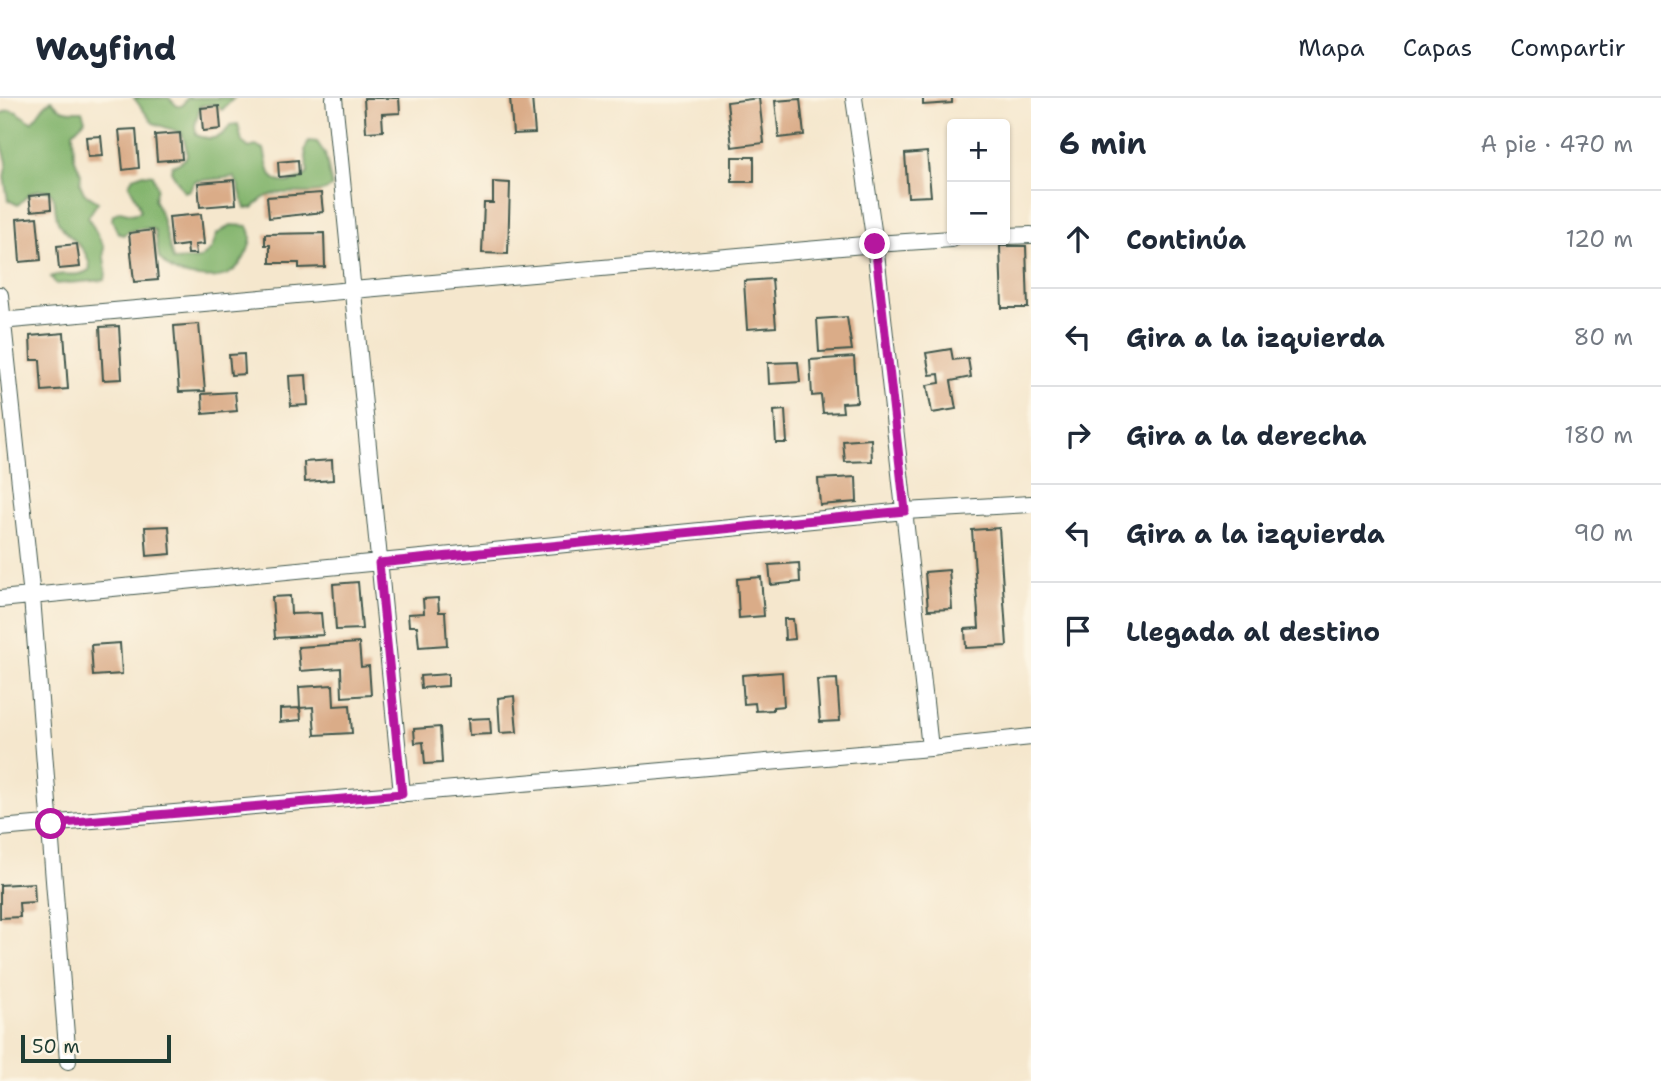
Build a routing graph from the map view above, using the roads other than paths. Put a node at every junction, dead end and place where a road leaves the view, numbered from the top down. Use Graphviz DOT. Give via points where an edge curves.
graph roads {
  1 [pos="334,98"];
  2 [pos="854,98"];
  3 [pos="1031,235"];
  4 [pos="1010,236"];
  5 [pos="947,239"];
  6 [pos="875,244"];
  7 [pos="352,290"];
  8 [pos="0,295"];
  9 [pos="1,321"];
  10 [pos="1031,505"];
  11 [pos="905,511"];
  12 [pos="379,563"];
  13 [pos="32,597"];
  14 [pos="0,599"];
  15 [pos="1031,737"];
  16 [pos="930,748"];
  17 [pos="402,794"];
  18 [pos="51,824"];
  19 [pos="0,828"];
  20 [pos="68,1061"];
  1 -- 7 [label="street"];
  2 -- 6 [label="street"];
  3 -- 4 [label="street"];
  5 -- 6 [label="street"];
  6 -- 7 [label="street"];
  6 -- 11 [label="street"];
  7 -- 9 [label="street"];
  7 -- 12 [label="street"];
  8 -- 9 [label="street"];
  9 -- 13 [label="street"];
  10 -- 11 [label="street"];
  11 -- 12 [label="street"];
  11 -- 16 [label="street"];
  12 -- 13 [label="street"];
  12 -- 17 [label="street"];
  13 -- 14 [label="street"];
  13 -- 18 [label="street"];
  15 -- 16 [label="street"];
  16 -- 17 [label="street"];
  17 -- 18 [label="street"];
  18 -- 19 [label="street"];
  18 -- 20 [label="street"];
}
